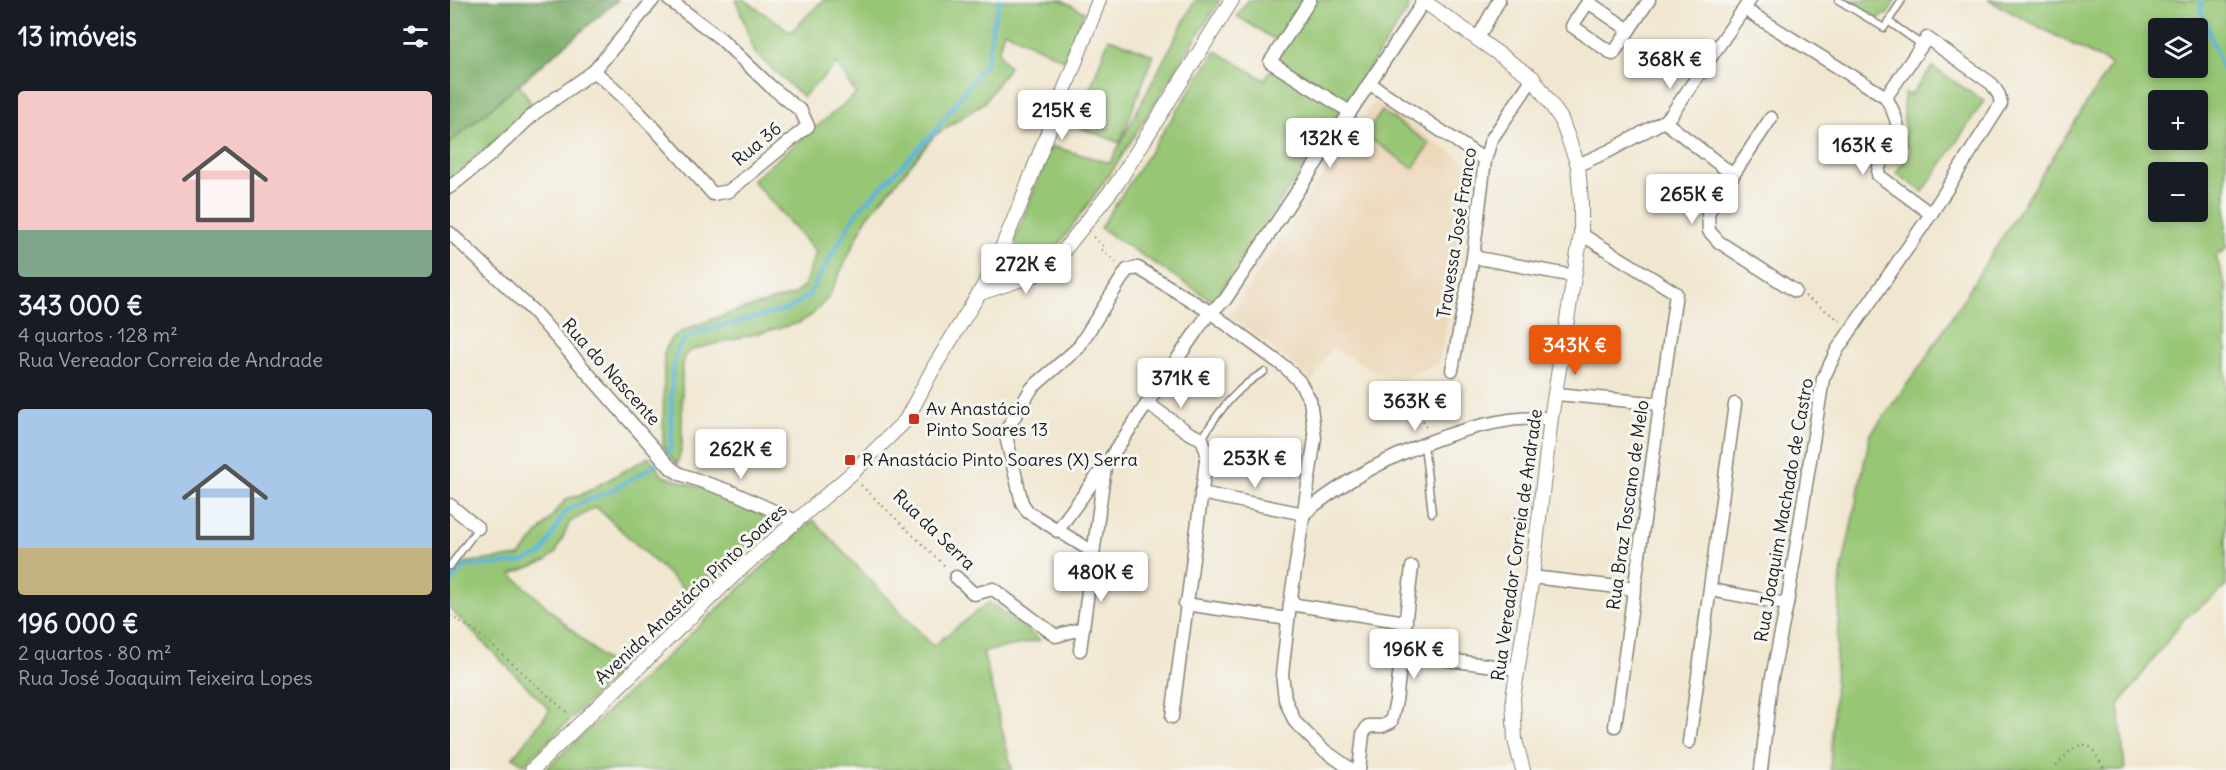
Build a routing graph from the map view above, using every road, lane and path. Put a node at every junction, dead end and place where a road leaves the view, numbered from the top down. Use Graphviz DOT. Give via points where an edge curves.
graph roads {
  1 [pos="653,0"];
  2 [pos="669,0"];
  3 [pos="1099,0"];
  4 [pos="1232,0"];
  5 [pos="1310,0"];
  6 [pos="1499,0"];
  7 [pos="1649,0"];
  8 [pos="1838,0"];
  9 [pos="1902,0"];
  10 [pos="1423,1"];
  11 [pos="1747,4"];
  12 [pos="1888,21"];
  13 [pos="1629,30"];
  14 [pos="1478,38"];
  15 [pos="1922,45"];
  16 [pos="594,71"];
  17 [pos="1533,78"];
  18 [pos="1369,83"];
  19 [pos="1886,97"];
  20 [pos="1350,112"];
  21 [pos="1771,118"];
  22 [pos="1664,121"];
  23 [pos="1485,160"];
  24 [pos="1578,165"];
  25 [pos="1733,175"];
  26 [pos="450,187"];
  27 [pos="1931,214"];
  28 [pos="1081,228"];
  29 [pos="450,233"];
  30 [pos="1581,234"];
  31 [pos="1006,256"];
  32 [pos="1473,257"];
  33 [pos="1054,262"];
  34 [pos="993,269"];
  35 [pos="1132,269"];
  36 [pos="1574,276"];
  37 [pos="1016,281"];
  38 [pos="1795,291"];
  39 [pos="980,293"];
  40 [pos="1210,312"];
  41 [pos="1852,328"];
  42 [pos="1452,370"];
  43 [pos="1264,372"];
  44 [pos="1399,386"];
  45 [pos="1557,394"];
  46 [pos="1147,403"];
  47 [pos="1661,404"];
  48 [pos="1735,404"];
  49 [pos="1551,418"];
  50 [pos="1202,439"];
  51 [pos="1428,443"];
  52 [pos="1106,464"];
  53 [pos="850,474"];
  54 [pos="1201,494"];
  55 [pos="450,505"];
  56 [pos="1432,513"];
  57 [pos="1304,514"];
  58 [pos="796,521"];
  59 [pos="478,528"];
  60 [pos="1057,531"];
  61 [pos="1093,552"];
  62 [pos="450,566"];
  63 [pos="1413,567"];
  64 [pos="956,577"];
  65 [pos="1532,577"];
  66 [pos="1635,589"];
  67 [pos="1711,590"];
  68 [pos="1787,603"];
  69 [pos="1185,604"];
  70 [pos="1290,604"];
  71 [pos="450,616"];
  72 [pos="1288,619"];
  73 [pos="1406,622"];
  74 [pos="1083,628"];
  75 [pos="1080,651"];
  76 [pos="1402,654"];
  77 [pos="1517,669"];
  78 [pos="1172,717"];
  79 [pos="579,723"];
  80 [pos="1615,726"];
  81 [pos="1689,742"];
  82 [pos="532,770"];
  83 [pos="1352,770"];
  84 [pos="1359,770"];
  85 [pos="1523,770"];
  86 [pos="1761,770"];
  87 [pos="2052,770"];
  88 [pos="2105,770"];
  1 -- 16 [label="street"];
  2 -- 16 [label="street, Rua 36" via="720,38 801,111 808,126 729,191 713,194 614,87"];
  3 -- 31 [label="street"];
  4 -- 28 [label="street" via="1118,182"];
  5 -- 20 [label="street" via="1270,62"];
  6 -- 14 [label="street"];
  7 -- 13 [label="street"];
  8 -- 12 [label="lane" via="1884,28"];
  9 -- 12 [label="lane"];
  10 -- 14 [label="street, Rua Vereador Correia de Andrade"];
  10 -- 18 [label="street"];
  11 -- 19 [label="street"];
  11 -- 22 [label="street"];
  12 -- 15 [label="lane"];
  13 -- 13 [label="street" via="1588,2 1572,26 1613,54"];
  14 -- 17 [label="street, Rua Vereador Correia de Andrade"];
  15 -- 19 [label="street"];
  15 -- 27 [label="street, Rua Joaquim Machado de Castro" via="1927,38 1992,84 2001,104"];
  16 -- 26 [label="street" via="535,113"];
  17 -- 23 [label="street, Travessa José Franco" via="1491,140"];
  17 -- 24 [label="street, Rua Vereador Correia de Andrade" via="1561,119"];
  18 -- 20 [label="street"];
  18 -- 23 [label="street"];
  19 -- 27 [label="street" via="1898,132 1878,168 1878,176"];
  20 -- 40 [label="street" via="1225,300"];
  21 -- 25 [label="street"];
  22 -- 24 [label="street"];
  22 -- 25 [label="street"];
  23 -- 32 [label="street, Travessa José Franco"];
  24 -- 30 [label="street, Rua Vereador Correia de Andrade"];
  25 -- 38 [label="street" via="1708,213 1709,231 1719,242"];
  27 -- 41 [label="street, Rua Joaquim Machado de Castro"];
  28 -- 33 [label="street"];
  28 -- 35 [label="path" via="1103,246 1101,249"];
  29 -- 58 [label="street, Rua do Nascente" via="534,312 671,468"];
  30 -- 36 [label="street, Rua Vereador Correia de Andrade"];
  30 -- 47 [label="street, Rua Braz Toscano de Melo" via="1676,293"];
  31 -- 33 [label="street" via="1029,268"];
  31 -- 34 [label="street"];
  32 -- 36 [label="street"];
  32 -- 42 [label="street, Travessa José Franco"];
  33 -- 37 [label="street" via="1037,274"];
  34 -- 37 [label="street" via="1004,279"];
  34 -- 39 [label="street, Avenida Anastácio Pinto Soares"];
  35 -- 40 [label="street"];
  35 -- 60 [label="street" via="1078,348 1032,388 1005,432 1022,503 1028,512"];
  36 -- 45 [label="street, Rua Vereador Correia de Andrade"];
  37 -- 39 [label="street"];
  38 -- 41 [label="path"];
  39 -- 53 [label="street, Avenida Anastácio Pinto Soares" via="906,420"];
  40 -- 46 [label="street"];
  40 -- 57 [label="street" via="1285,367 1310,400 1315,438"];
  41 -- 68 [label="street, Rua Joaquim Machado de Castro" via="1823,379"];
  43 -- 50 [label="lane" via="1216,415"];
  44 -- 51 [label="path" via="1420,415"];
  45 -- 47 [label="street"];
  45 -- 49 [label="street, Rua Vereador Correia de Andrade"];
  46 -- 50 [label="street"];
  46 -- 52 [label="street"];
  47 -- 66 [label="street, Rua Braz Toscano de Melo"];
  48 -- 67 [label="street"];
  49 -- 51 [label="street" via="1510,420"];
  49 -- 65 [label="street, Rua Vereador Correia de Andrade"];
  50 -- 54 [label="street" via="1207,453"];
  51 -- 56 [label="lane"];
  51 -- 57 [label="street" via="1356,477"];
  52 -- 60 [label="street"];
  52 -- 61 [label="street"];
  53 -- 58 [label="street, Avenida Anastácio Pinto Soares"];
  53 -- 64 [label="path, Rua da Serra"];
  54 -- 57 [label="street"];
  54 -- 69 [label="street"];
  55 -- 59 [label="street"];
  57 -- 70 [label="street"];
  58 -- 79 [label="street, Avenida Anastácio Pinto Soares"];
  59 -- 62 [label="lane"];
  60 -- 61 [label="street"];
  61 -- 74 [label="street"];
  63 -- 73 [label="street"];
  64 -- 74 [label="street, Rua da Serra" via="974,594 993,589 1056,636"];
  65 -- 66 [label="street"];
  65 -- 77 [label="street, Rua Vereador Correia de Andrade"];
  66 -- 80 [label="street, Rua Braz Toscano de Melo"];
  67 -- 68 [label="street"];
  67 -- 81 [label="street"];
  68 -- 86 [label="street, Rua Joaquim Machado de Castro" via="1771,682"];
  69 -- 72 [label="street"];
  69 -- 78 [label="street"];
  70 -- 72 [label="street"];
  70 -- 73 [label="street"];
  71 -- 79 [label="path" via="476,631"];
  72 -- 83 [label="street" via="1282,674 1295,722"];
  73 -- 76 [label="street"];
  74 -- 75 [label="street"];
  76 -- 77 [label="street"];
  76 -- 84 [label="street" via="1391,722 1368,726 1363,734"];
  77 -- 85 [label="street, Rua Vereador Correia de Andrade" via="1513,698 1515,740"];
  79 -- 82 [label="street, Avenida Anastácio Pinto Soares"];
  87 -- 88 [label="path" via="2072,749 2083,744 2092,748"];
}
